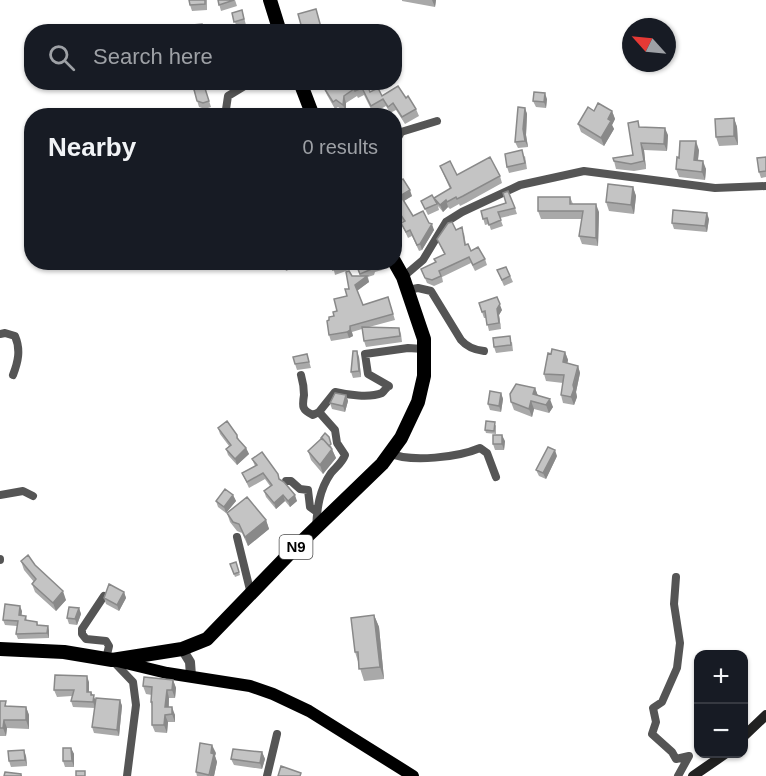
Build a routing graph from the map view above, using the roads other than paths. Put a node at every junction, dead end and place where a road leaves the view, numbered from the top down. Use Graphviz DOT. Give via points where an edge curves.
graph roads {
  1 [pos="270,0"];
  2 [pos="278,24"];
  3 [pos="238,90"];
  4 [pos="303,90"];
  5 [pos="226,108"];
  6 [pos="310,108"];
  7 [pos="437,121"];
  8 [pos="402,132"];
  9 [pos="766,186"];
  10 [pos="399,270"];
  11 [pos="406,284"];
  12 [pos="0,334"];
  13 [pos="424,349"];
  14 [pos="484,351"];
  15 [pos="13,375"];
  16 [pos="301,375"];
  17 [pos="319,412"];
  18 [pos="389,453"];
  19 [pos="496,477"];
  20 [pos="286,481"];
  21 [pos="0,495"];
  22 [pos="33,496"];
  23 [pos="317,512"];
  24 [pos="316,528"];
  25 [pos="237,537"];
  26 [pos="676,577"];
  27 [pos="251,594"];
  28 [pos="104,596"];
  29 [pos="0,649"];
  30 [pos="182,649"];
  31 [pos="109,659"];
  32 [pos="191,676"];
  33 [pos="766,716"];
  34 [pos="748,732"];
  35 [pos="277,734"];
  36 [pos="718,758"];
  37 [pos="127,776"];
  38 [pos="267,776"];
  39 [pos="413,776"];
  40 [pos="678,776"];
  41 [pos="693,776"];
  1 -- 2 [label="highway"];
  3 -- 5 [label="street" via="228,96"];
  4 -- 6 [label="highway"];
  7 -- 8 [label="street"];
  9 -- 11 [label="street" via="715,188 584,171 520,185 446,222"];
  10 -- 11 [label="highway, N9"];
  11 -- 13 [label="highway, N9"];
  11 -- 14 [label="street" via="431,291 461,340 476,351"];
  12 -- 15 [label="street" via="15,336 19,346"];
  13 -- 17 [label="street" via="365,354 368,374 389,386 382,393 350,396 335,392"];
  13 -- 18 [label="highway, N9" via="424,376 418,402 401,438"];
  16 -- 17 [label="street" via="302,405 313,415"];
  17 -- 23 [label="street" via="335,430 345,455 323,488"];
  18 -- 19 [label="street" via="420,458 469,453 480,448 488,453"];
  18 -- 24 [label="highway, N9" via="382,465"];
  20 -- 23 [label="street" via="308,490 310,507"];
  21 -- 22 [label="street" via="23,491"];
  23 -- 24 [label="street"];
  24 -- 27 [label="highway, N9"];
  25 -- 27 [label="street"];
  26 -- 40 [label="street" via="674,604 680,643 677,668 662,702 653,708 656,722 652,734 676,759 689,756"];
  27 -- 30 [label="highway, N9" via="207,639"];
  28 -- 31 [label="street" via="82,634 86,639 106,641"];
  29 -- 31 [label="highway, N9"];
  30 -- 31 [label="highway, N9"];
  30 -- 32 [label="street" via="190,662"];
  31 -- 32 [label="main road"];
  31 -- 37 [label="street" via="133,682 135,705"];
  32 -- 39 [label="main road" via="273,694 309,711"];
  33 -- 34 [label="main road"];
  35 -- 38 [label="street"];
  36 -- 41 [label="main road"];
}
